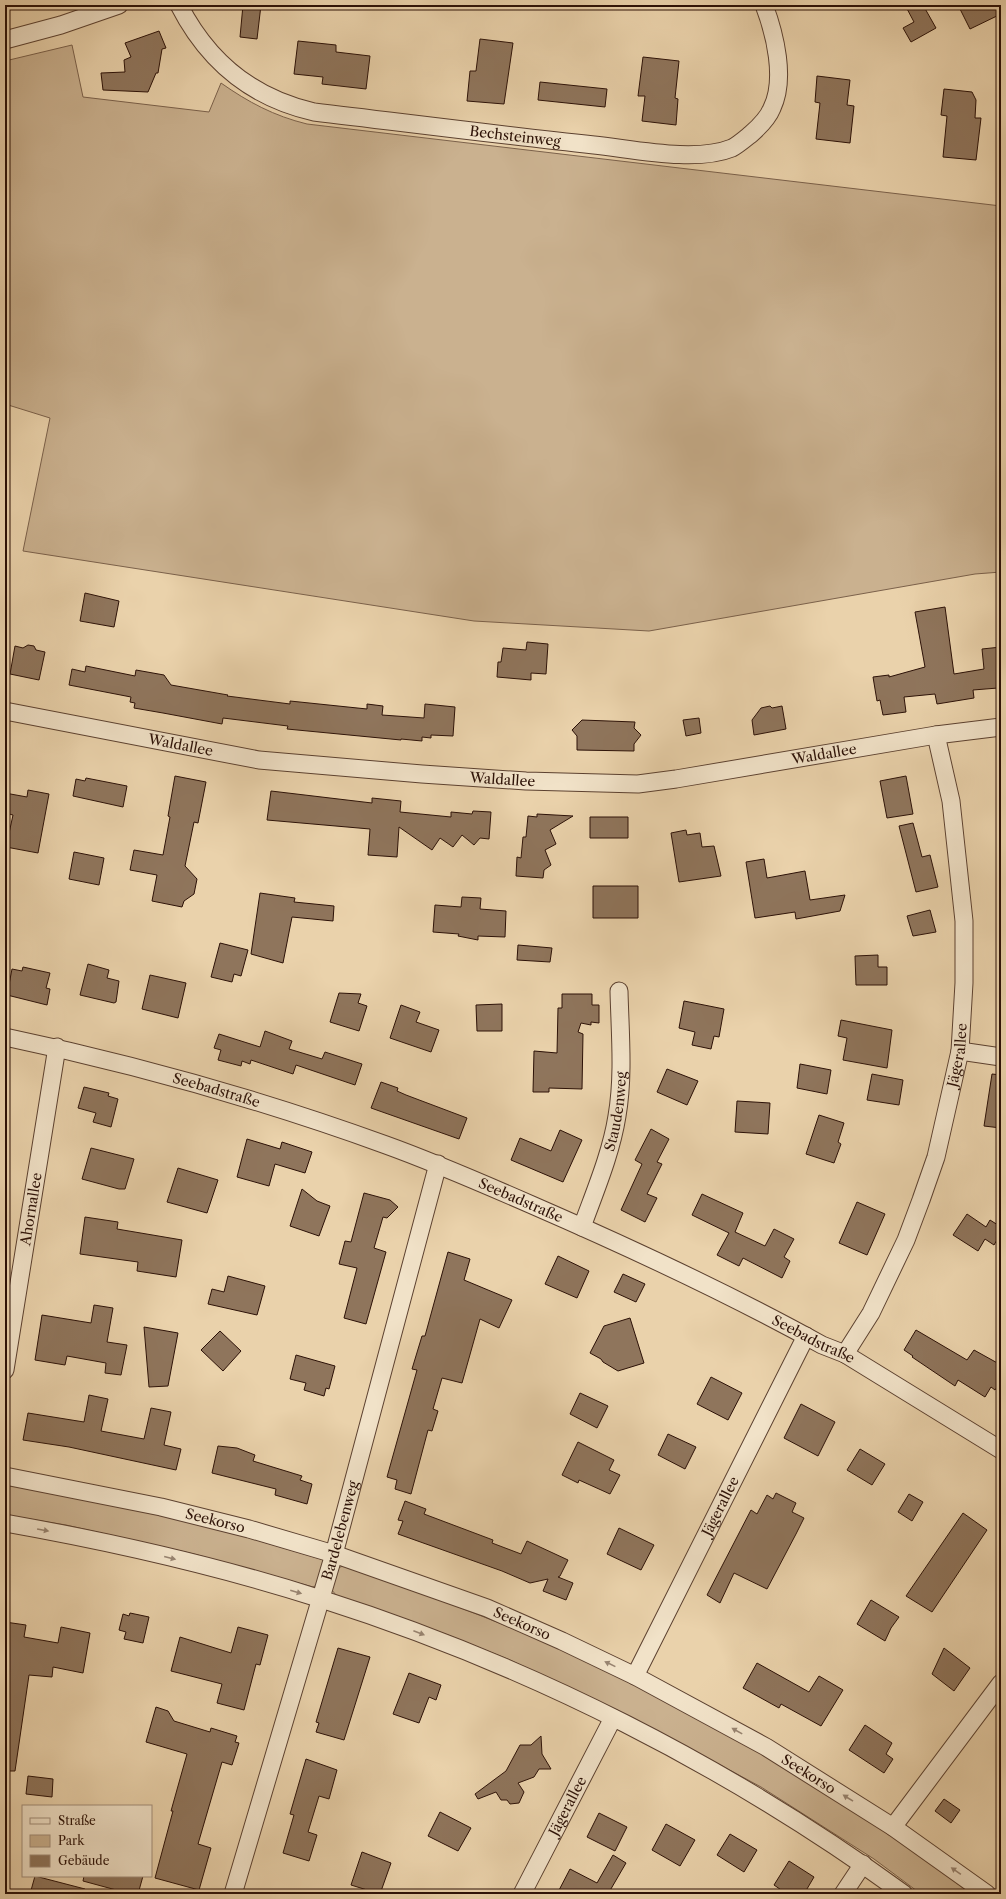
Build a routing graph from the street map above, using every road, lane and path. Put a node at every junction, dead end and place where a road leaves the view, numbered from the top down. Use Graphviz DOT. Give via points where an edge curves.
graph roads {
  1 [pos="119,5"];
  2 [pos="179,5"];
  3 [pos="764,5"];
  4 [pos="5,40"];
  5 [pos="5,711"];
  6 [pos="1001,728"];
  7 [pos="936,735"];
  8 [pos="619,991"];
  9 [pos="5,1036"];
  10 [pos="57,1047"];
  11 [pos="960,1051"];
  12 [pos="1001,1057"];
  13 [pos="438,1164"];
  14 [pos="582,1227"];
  15 [pos="806,1336"];
  16 [pos="844,1354"];
  17 [pos="5,1370"];
  18 [pos="1001,1450"];
  19 [pos="5,1476"];
  20 [pos="5,1523"];
  21 [pos="334,1554"];
  22 [pos="321,1599"];
  23 [pos="635,1676"];
  24 [pos="1001,1683"];
  25 [pos="613,1718"];
  26 [pos="893,1827"];
  27 [pos="863,1864"];
  28 [pos="232,1894"];
  29 [pos="522,1894"];
  30 [pos="843,1894"];
  31 [pos="904,1894"];
  32 [pos="987,1894"];
  1 -- 4 [label="street"];
  2 -- 3 [label="street, Bechsteinweg" via="197,35 224,67 257,90 282,103 301,109 679,154 698,154 732,148 760,126 772,109 778,92 776,52 771,23"];
  5 -- 7 [label="street, Waldallee" via="259,760 526,782 638,784 676,780"];
  6 -- 7 [label="street, Waldallee"];
  7 -- 11 [label="street, Jägerallee" via="951,801 964,921"];
  8 -- 14 [label="street, Staudenweg" via="621,1086 617,1117 609,1150"];
  9 -- 10 [label="street, Seebadstraße"];
  10 -- 13 [label="street, Seebadstraße" via="144,1069 298,1114"];
  10 -- 17 [label="street, Ahornallee"];
  11 -- 12 [label="street"];
  11 -- 16 [label="street, Jägerallee" via="936,1157 906,1240 871,1313"];
  13 -- 14 [label="street, Seebadstraße"];
  13 -- 21 [label="street, Bardelebenweg"];
  14 -- 15 [label="street, Seebadstraße" via="685,1274"];
  15 -- 16 [label="street, Seebadstraße"];
  15 -- 23 [label="street, Jägerallee"];
  16 -- 18 [label="street, Seebadstraße"];
  19 -- 21 [label="street, Seekorso" via="161,1507"];
  20 -- 22 [label="street, one-way" via="215,1568"];
  21 -- 22 [label="street, Bardelebenweg"];
  23 -- 21 [label="street, Seekorso, one-way" via="487,1608"];
  22 -- 25 [label="street, one-way" via="459,1648 537,1681"];
  22 -- 28 [label="street, Bardelebenweg"];
  26 -- 23 [label="street, Seekorso, one-way" via="766,1747"];
  24 -- 26 [label="street"];
  25 -- 27 [label="street" via="742,1787"];
  25 -- 29 [label="street, Jägerallee"];
  32 -- 26 [label="street, Seekorso, one-way"];
  27 -- 30 [label="street"];
  27 -- 31 [label="street"];
}
